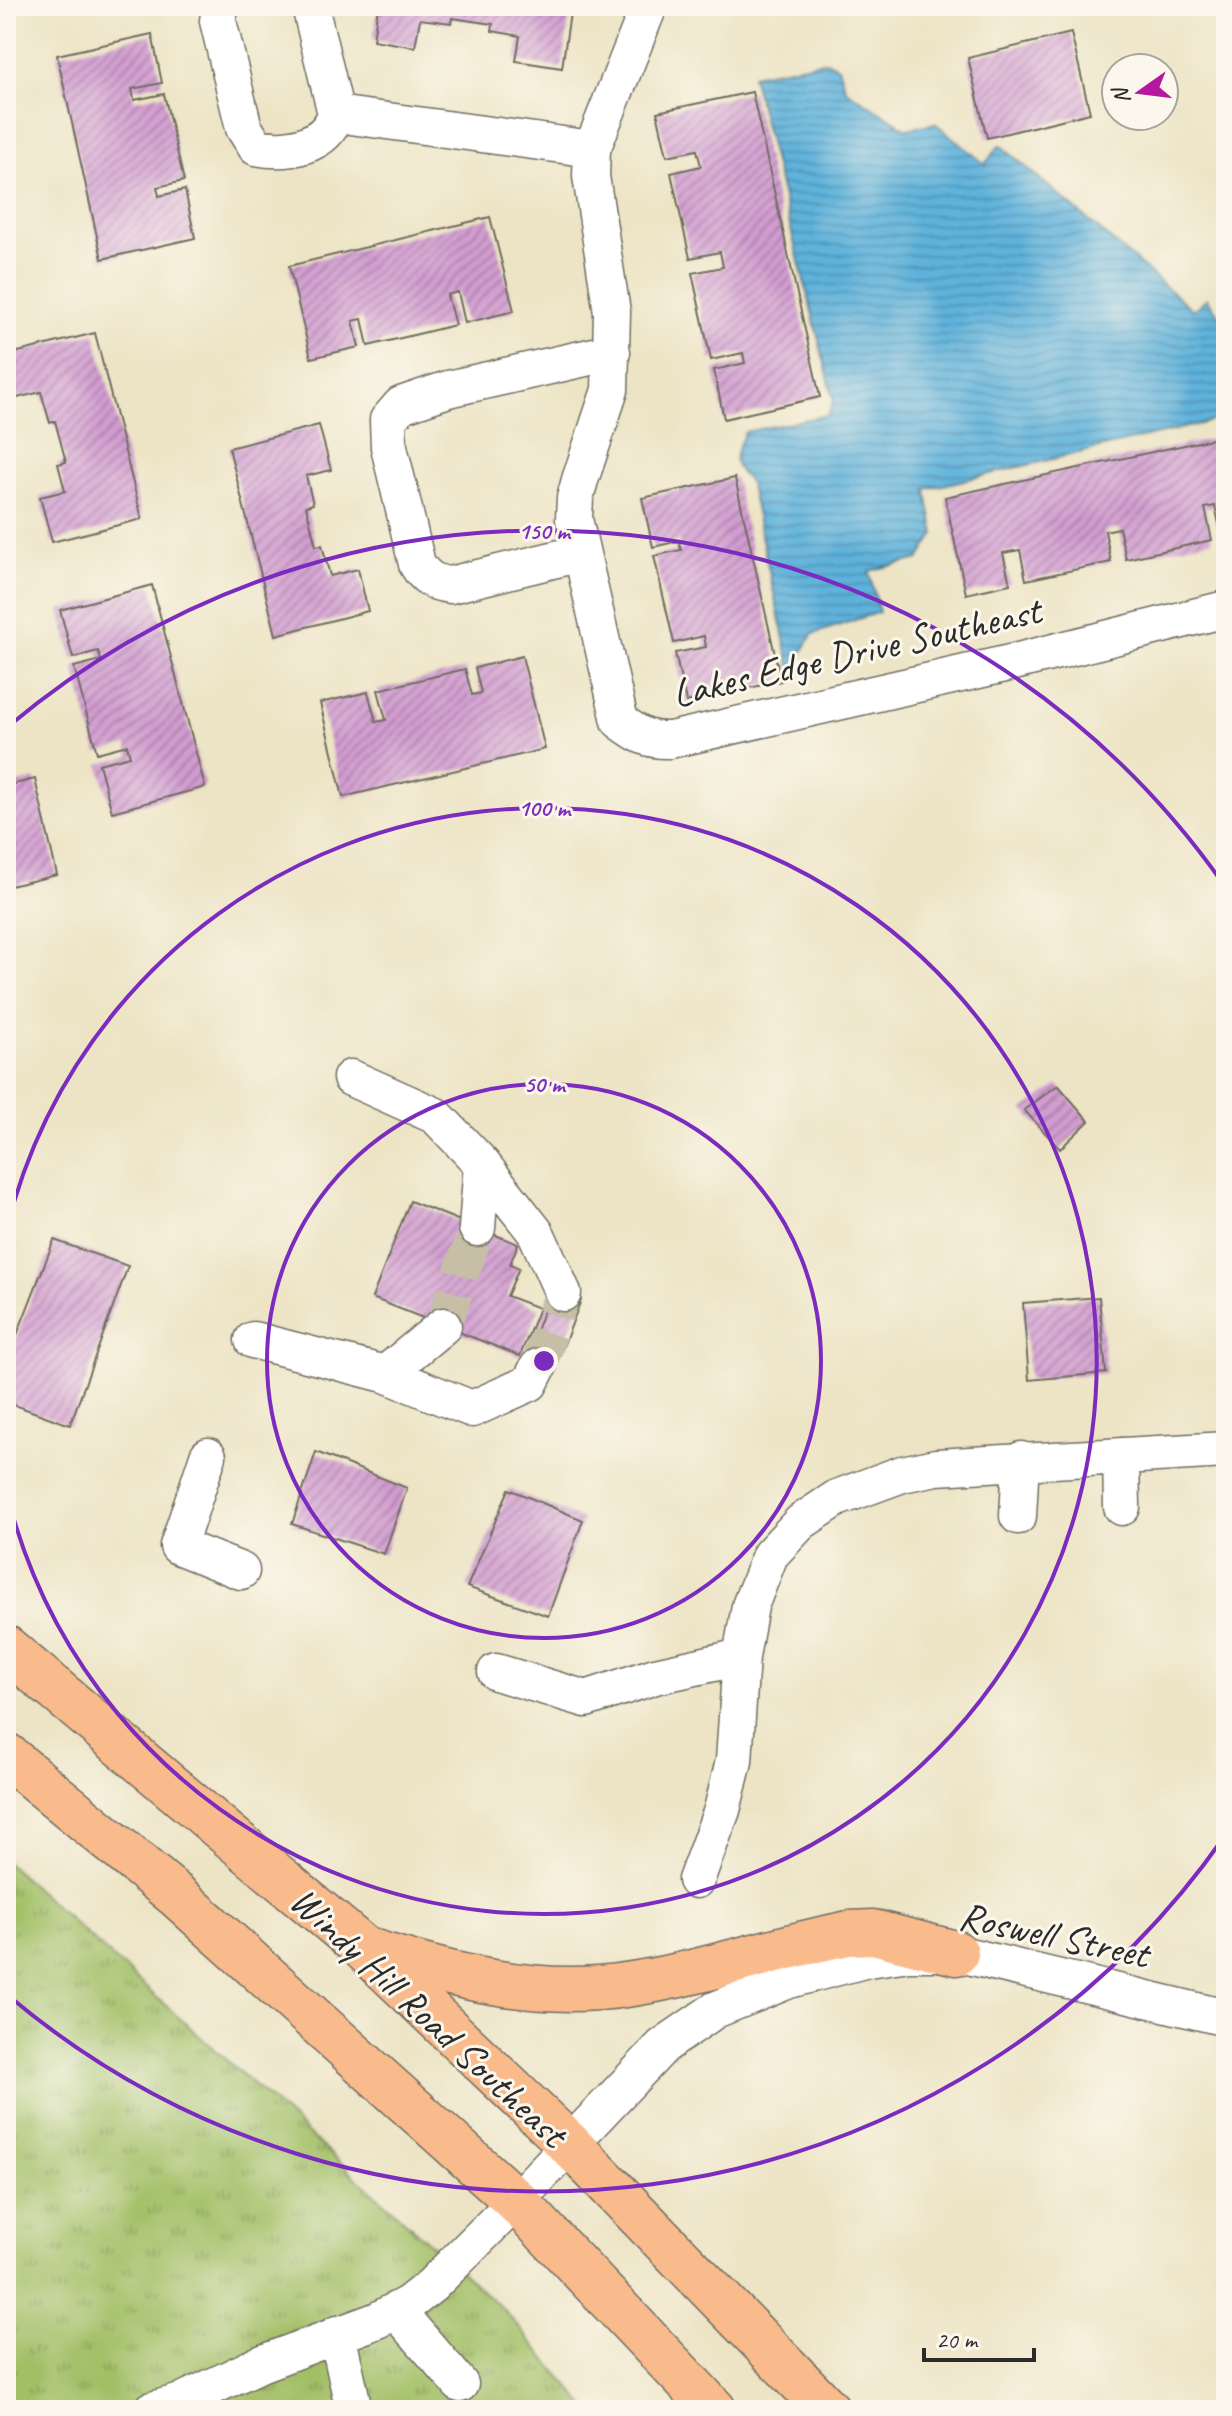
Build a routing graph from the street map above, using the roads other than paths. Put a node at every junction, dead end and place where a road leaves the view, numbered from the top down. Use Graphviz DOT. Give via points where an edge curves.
graph roads {
  1 [pos="220,6"];
  2 [pos="310,6"];
  3 [pos="649,6"];
  4 [pos="336,114"];
  5 [pos="592,149"];
  6 [pos="612,352"];
  7 [pos="581,553"];
  8 [pos="1226,609"];
  9 [pos="351,1078"];
  10 [pos="482,1164"];
  11 [pos="477,1228"];
  12 [pos="563,1293"];
  13 [pos="443,1326"];
  14 [pos="253,1340"];
  15 [pos="538,1367"];
  16 [pos="385,1374"];
  17 [pos="1226,1450"];
  18 [pos="208,1456"];
  19 [pos="1121,1456"];
  20 [pos="1021,1460"];
  21 [pos="1122,1507"];
  22 [pos="1018,1516"];
  23 [pos="241,1571"];
  24 [pos="6,1648"];
  25 [pos="741,1657"];
  26 [pos="496,1672"];
  27 [pos="6,1755"];
  28 [pos="696,1880"];
  29 [pos="363,1948"];
  30 [pos="956,1953"];
  31 [pos="1226,2018"];
  32 [pos="570,2145"];
  33 [pos="516,2201"];
  34 [pos="396,2310"];
  35 [pos="337,2334"];
  36 [pos="460,2384"];
  37 [pos="152,2410"];
  38 [pos="354,2410"];
  39 [pos="714,2410"];
  40 [pos="828,2410"];
  1 -- 4 [label="street" via="218,21 244,128 256,147 274,151 318,139 331,129"];
  2 -- 4 [label="street"];
  3 -- 5 [label="street, Lakes Edge Drive Southeast"];
  4 -- 5 [label="street"];
  5 -- 6 [label="street, Lakes Edge Drive Southeast"];
  6 -- 7 [label="street, Lakes Edge Drive Southeast" via="610,390 575,498"];
  6 -- 7 [label="street" via="448,389 401,405 388,420 389,447 422,574 450,585"];
  7 -- 8 [label="street, Lakes Edge Drive Southeast" via="620,721 655,741"];
  9 -- 10 [label="street" via="436,1116"];
  10 -- 11 [label="street"];
  10 -- 12 [label="street" via="536,1233"];
  13 -- 16 [label="street"];
  14 -- 16 [label="street"];
  15 -- 16 [label="street" via="530,1383 472,1409"];
  17 -- 19 [label="street"];
  18 -- 23 [label="street" via="178,1546"];
  19 -- 20 [label="street"];
  19 -- 21 [label="street"];
  20 -- 22 [label="street"];
  20 -- 25 [label="street" via="902,1474 837,1498 801,1522 770,1555 750,1606"];
  24 -- 29 [label="main road, Windy Hill Road Southeast"];
  25 -- 26 [label="street" via="655,1676 586,1699"];
  25 -- 28 [label="street" via="734,1761"];
  27 -- 33 [label="main road, Windy Hill Road Southeast" via="176,1895"];
  29 -- 30 [label="main road" via="487,1981 551,1989 646,1981 849,1933 873,1932"];
  29 -- 32 [label="main road, Windy Hill Road Southeast"];
  30 -- 31 [label="street, Roswell Street"];
  30 -- 32 [label="street, Roswell Street" via="909,1953 831,1967 715,2010 663,2046"];
  32 -- 33 [label="street, Roswell Street"];
  32 -- 40 [label="main road, Windy Hill Road Southeast"];
  33 -- 34 [label="street, Roswell Street" via="432,2285"];
  33 -- 39 [label="main road, Windy Hill Road Southeast"];
  34 -- 35 [label="street, Roswell Street"];
  34 -- 36 [label="street"];
  35 -- 37 [label="street, Roswell Street"];
  35 -- 38 [label="street"];
}
